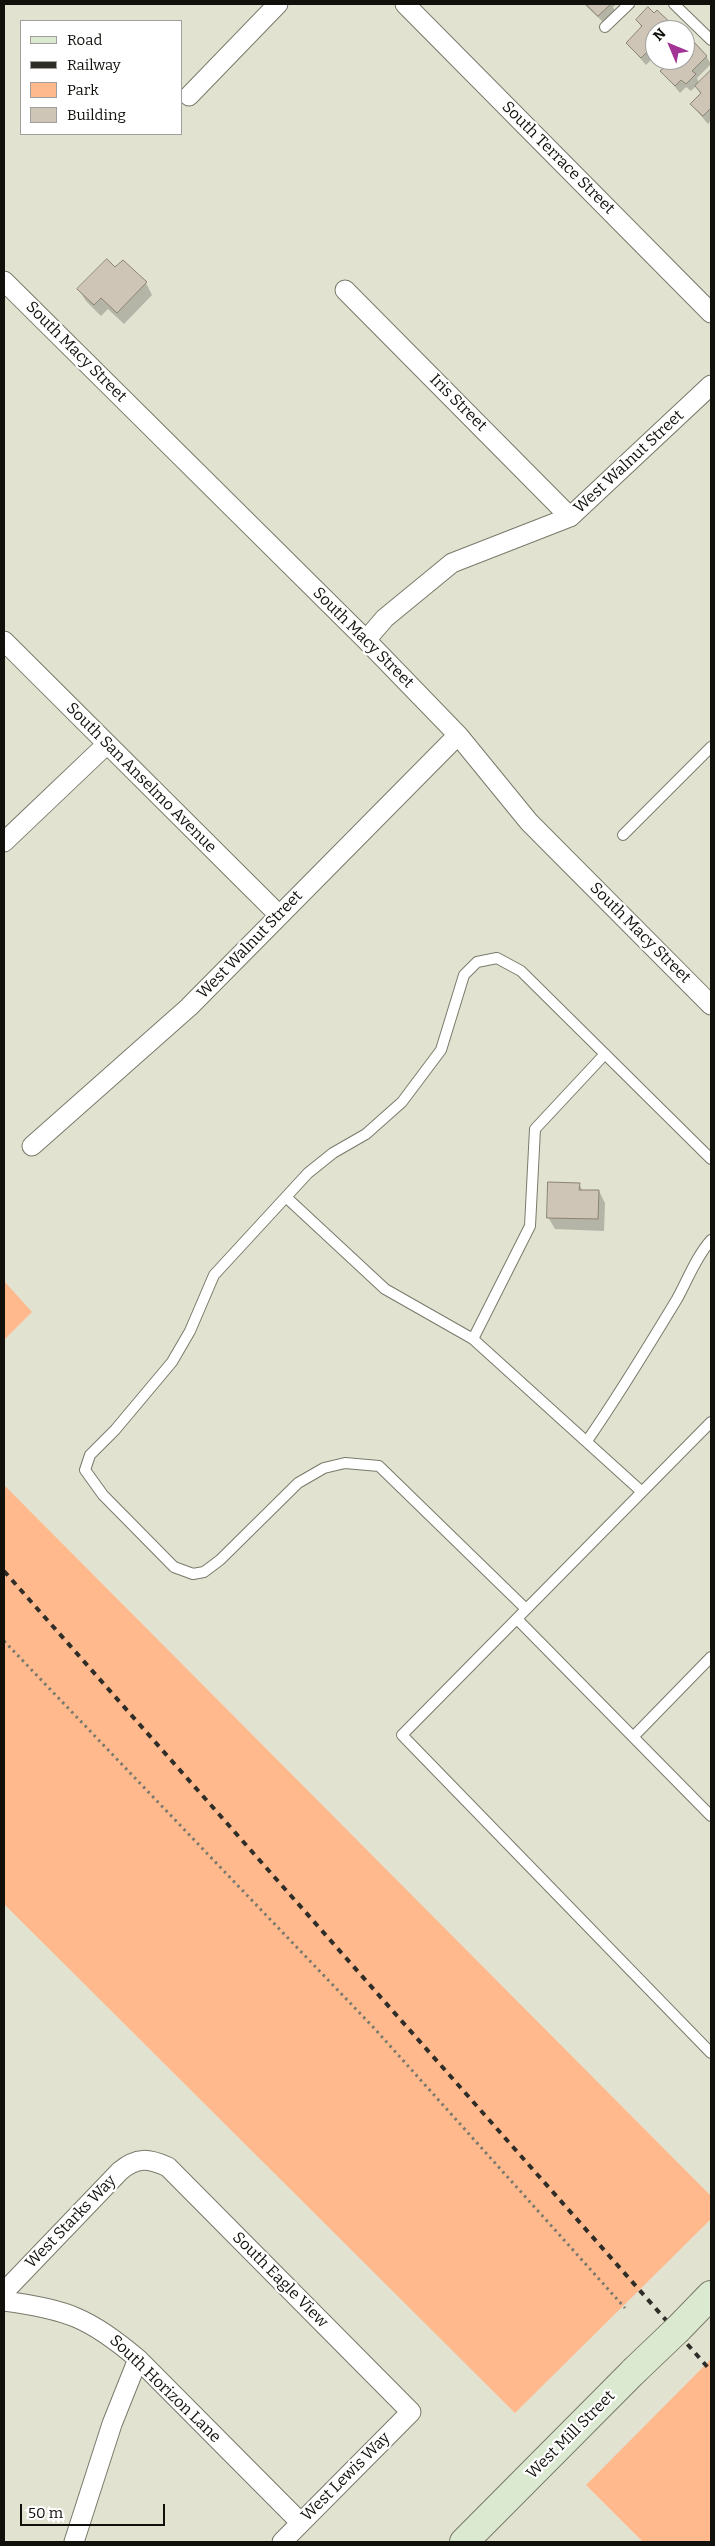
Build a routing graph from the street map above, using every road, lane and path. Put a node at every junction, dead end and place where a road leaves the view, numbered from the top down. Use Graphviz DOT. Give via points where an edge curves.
graph roads {
  1 [pos="278,4"];
  2 [pos="405,4"];
  3 [pos="628,4"];
  4 [pos="674,4"];
  5 [pos="606,27"];
  6 [pos="711,40"];
  7 [pos="189,96"];
  8 [pos="4,280"];
  9 [pos="344,290"];
  10 [pos="711,313"];
  11 [pos="711,385"];
  12 [pos="570,517"];
  13 [pos="366,640"];
  14 [pos="4,641"];
  15 [pos="458,735"];
  16 [pos="107,744"];
  17 [pos="711,748"];
  18 [pos="623,835"];
  19 [pos="4,842"];
  20 [pos="279,915"];
  21 [pos="711,1004"];
  22 [pos="605,1054"];
  23 [pos="32,1146"];
  24 [pos="711,1159"];
  25 [pos="287,1198"];
  26 [pos="711,1240"];
  27 [pos="473,1339"];
  28 [pos="711,1422"];
  29 [pos="587,1441"];
  30 [pos="642,1492"];
  31 [pos="526,1609"];
  32 [pos="517,1619"];
  33 [pos="4,1641"];
  34 [pos="711,1658"];
  35 [pos="633,1736"];
  36 [pos="711,1816"];
  37 [pos="711,2054"];
  38 [pos="142,2158"];
  39 [pos="4,2292"];
  40 [pos="711,2296"];
  41 [pos="4,2301"];
  42 [pos="625,2308"];
  43 [pos="138,2359"];
  44 [pos="411,2412"];
  45 [pos="301,2523"];
  46 [pos="74,2542"];
  47 [pos="282,2542"];
  48 [pos="464,2542"];
  1 -- 7 [label="street"];
  2 -- 10 [label="street, South Terrace Street"];
  3 -- 5 [label="lane"];
  4 -- 6 [label="lane"];
  8 -- 13 [label="street, South Macy Street"];
  9 -- 12 [label="street, Iris Street"];
  11 -- 12 [label="street, West Walnut Street"];
  12 -- 13 [label="street, West Walnut Street" via="452,563 385,618"];
  13 -- 15 [label="street, South Macy Street"];
  14 -- 16 [label="street, South San Anselmo Avenue"];
  15 -- 20 [label="street, West Walnut Street"];
  15 -- 21 [label="street, South Macy Street" via="529,822"];
  16 -- 19 [label="street"];
  16 -- 20 [label="street, South San Anselmo Avenue"];
  17 -- 18 [label="lane"];
  20 -- 23 [label="street, West Walnut Street" via="189,1007"];
  22 -- 24 [label="lane"];
  22 -- 25 [label="lane" via="521,971 497,958 477,962 464,975 441,1050 402,1102 366,1134 333,1153"];
  22 -- 27 [label="lane" via="535,1129 530,1226"];
  25 -- 27 [label="lane" via="385,1289"];
  25 -- 31 [label="lane" via="214,1275 190,1331 172,1362 90,1455 85,1470 103,1495 174,1566 193,1574 204,1572 220,1560 298,1483 324,1468 345,1462 379,1466"];
  26 -- 29 [label="lane" via="622,1391"];
  27 -- 29 [label="lane"];
  28 -- 30 [label="lane"];
  29 -- 30 [label="lane"];
  30 -- 31 [label="lane"];
  31 -- 32 [label="lane"];
  32 -- 35 [label="lane"];
  32 -- 37 [label="lane" via="402,1735"];
  33 -- 42 [label="path" via="374,2028"];
  34 -- 35 [label="lane"];
  35 -- 36 [label="lane"];
  38 -- 39 [label="street, West Starks Way" via="120,2170"];
  38 -- 44 [label="street, South Eagle View" via="168,2167"];
  40 -- 48 [label="main road, West Mill Street, bridge"];
  41 -- 43 [label="street, South Horizon Lane" via="37,2305 80,2317 110,2335"];
  43 -- 45 [label="street, South Horizon Lane"];
  43 -- 46 [label="street" via="112,2424"];
  44 -- 45 [label="street, West Lewis Way"];
  45 -- 47 [label="street, West Lewis Way"];
}
